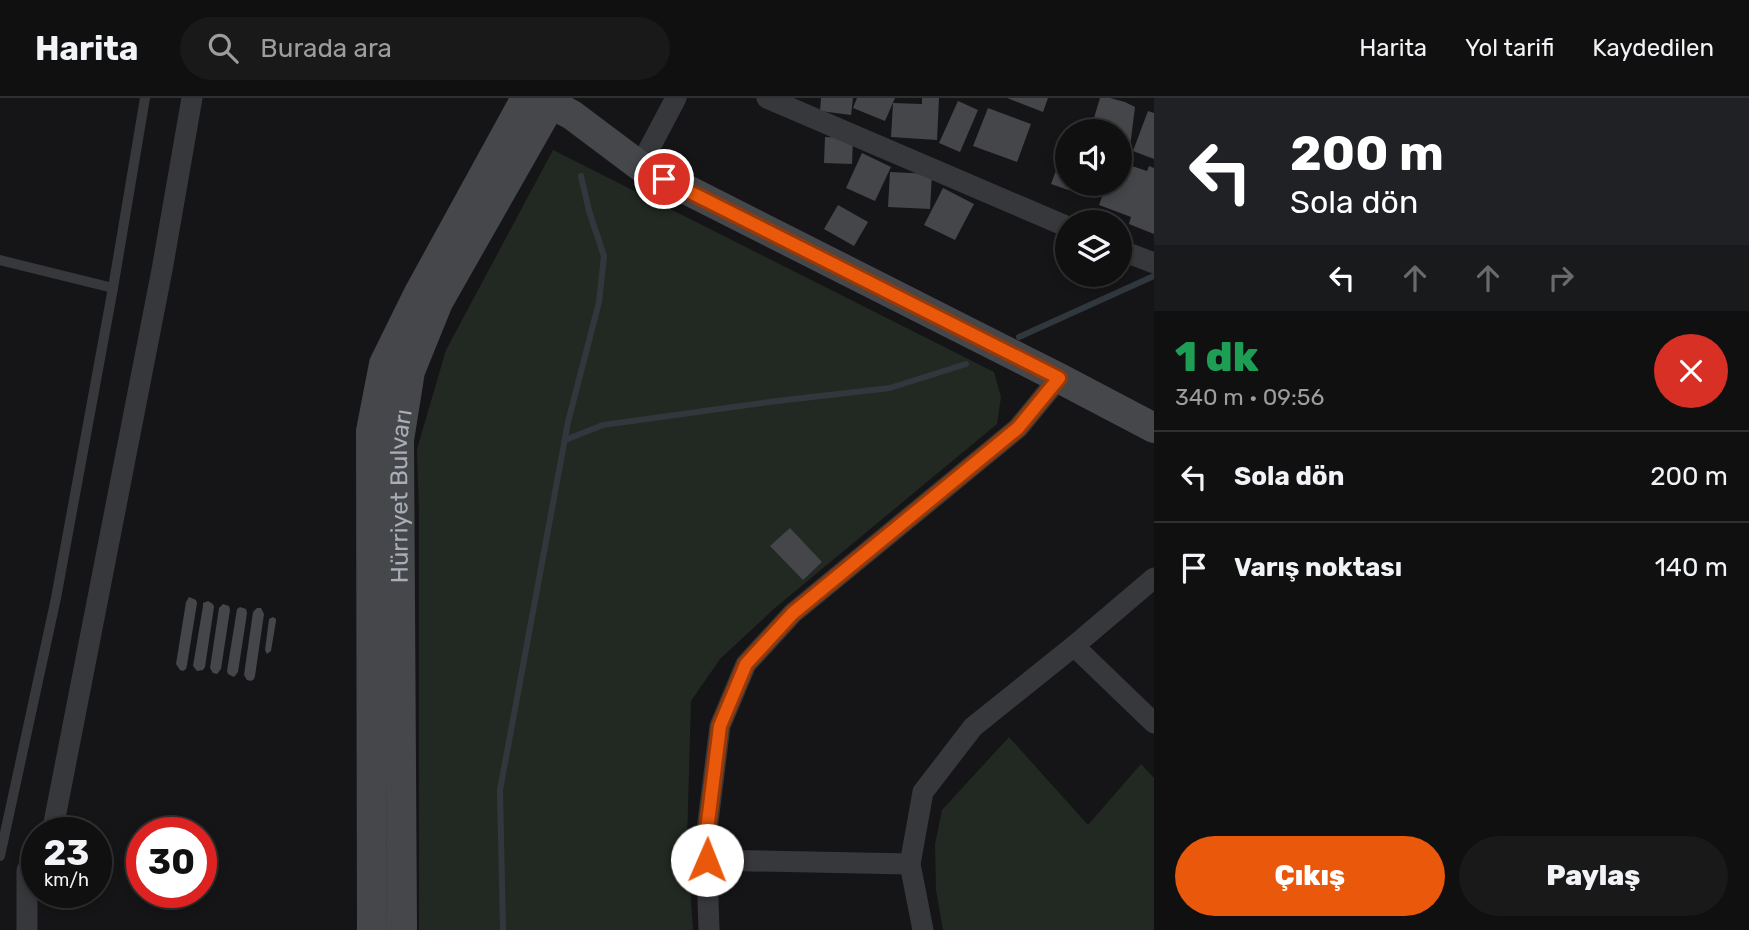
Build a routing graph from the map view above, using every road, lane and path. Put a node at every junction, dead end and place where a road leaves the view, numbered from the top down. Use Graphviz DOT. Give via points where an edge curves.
graph roads {
  1 [pos="145,98"];
  2 [pos="192,98"];
  3 [pos="676,98"];
  4 [pos="767,98"];
  5 [pos="543,99"];
  6 [pos="640,166"];
  7 [pos="1055,221"];
  8 [pos="1132,254"];
  9 [pos="0,260"];
  10 [pos="1151,260"];
  11 [pos="113,288"];
  12 [pos="1059,378"];
  13 [pos="1154,428"];
  14 [pos="1154,578"];
  15 [pos="1073,646"];
  16 [pos="1146,699"];
  17 [pos="1154,723"];
  18 [pos="55,817"];
  19 [pos="0,856"];
  20 [pos="707,860"];
  21 [pos="910,864"];
  22 [pos="27,908"];
  23 [pos="27,930"];
  24 [pos="372,930"];
  25 [pos="402,930"];
  26 [pos="709,930"];
  27 [pos="923,930"];
  1 -- 11 [label="lane"];
  2 -- 18 [label="street"];
  3 -- 6 [label="street"];
  4 -- 7 [label="street"];
  5 -- 6 [label="main road"];
  5 -- 24 [label="main road, Hürriyet Bulvarı" via="419,293 384,364 371,430"];
  5 -- 25 [label="main road, Hürriyet Bulvarı" via="438,302 410,371 400,440"];
  6 -- 12 [label="main road"];
  8 -- 10 [label="street"];
  9 -- 11 [label="lane"];
  11 -- 19 [label="lane" via="55,598"];
  12 -- 13 [label="main road"];
  12 -- 20 [label="street" via="1018,428 793,613 746,664 720,726"];
  14 -- 15 [label="street"];
  15 -- 16 [label="street"];
  15 -- 21 [label="street" via="973,727 923,792"];
  16 -- 17 [label="street"];
  20 -- 21 [label="street"];
  20 -- 26 [label="street"];
  21 -- 27 [label="street"];
  22 -- 23 [label="street"];
}
